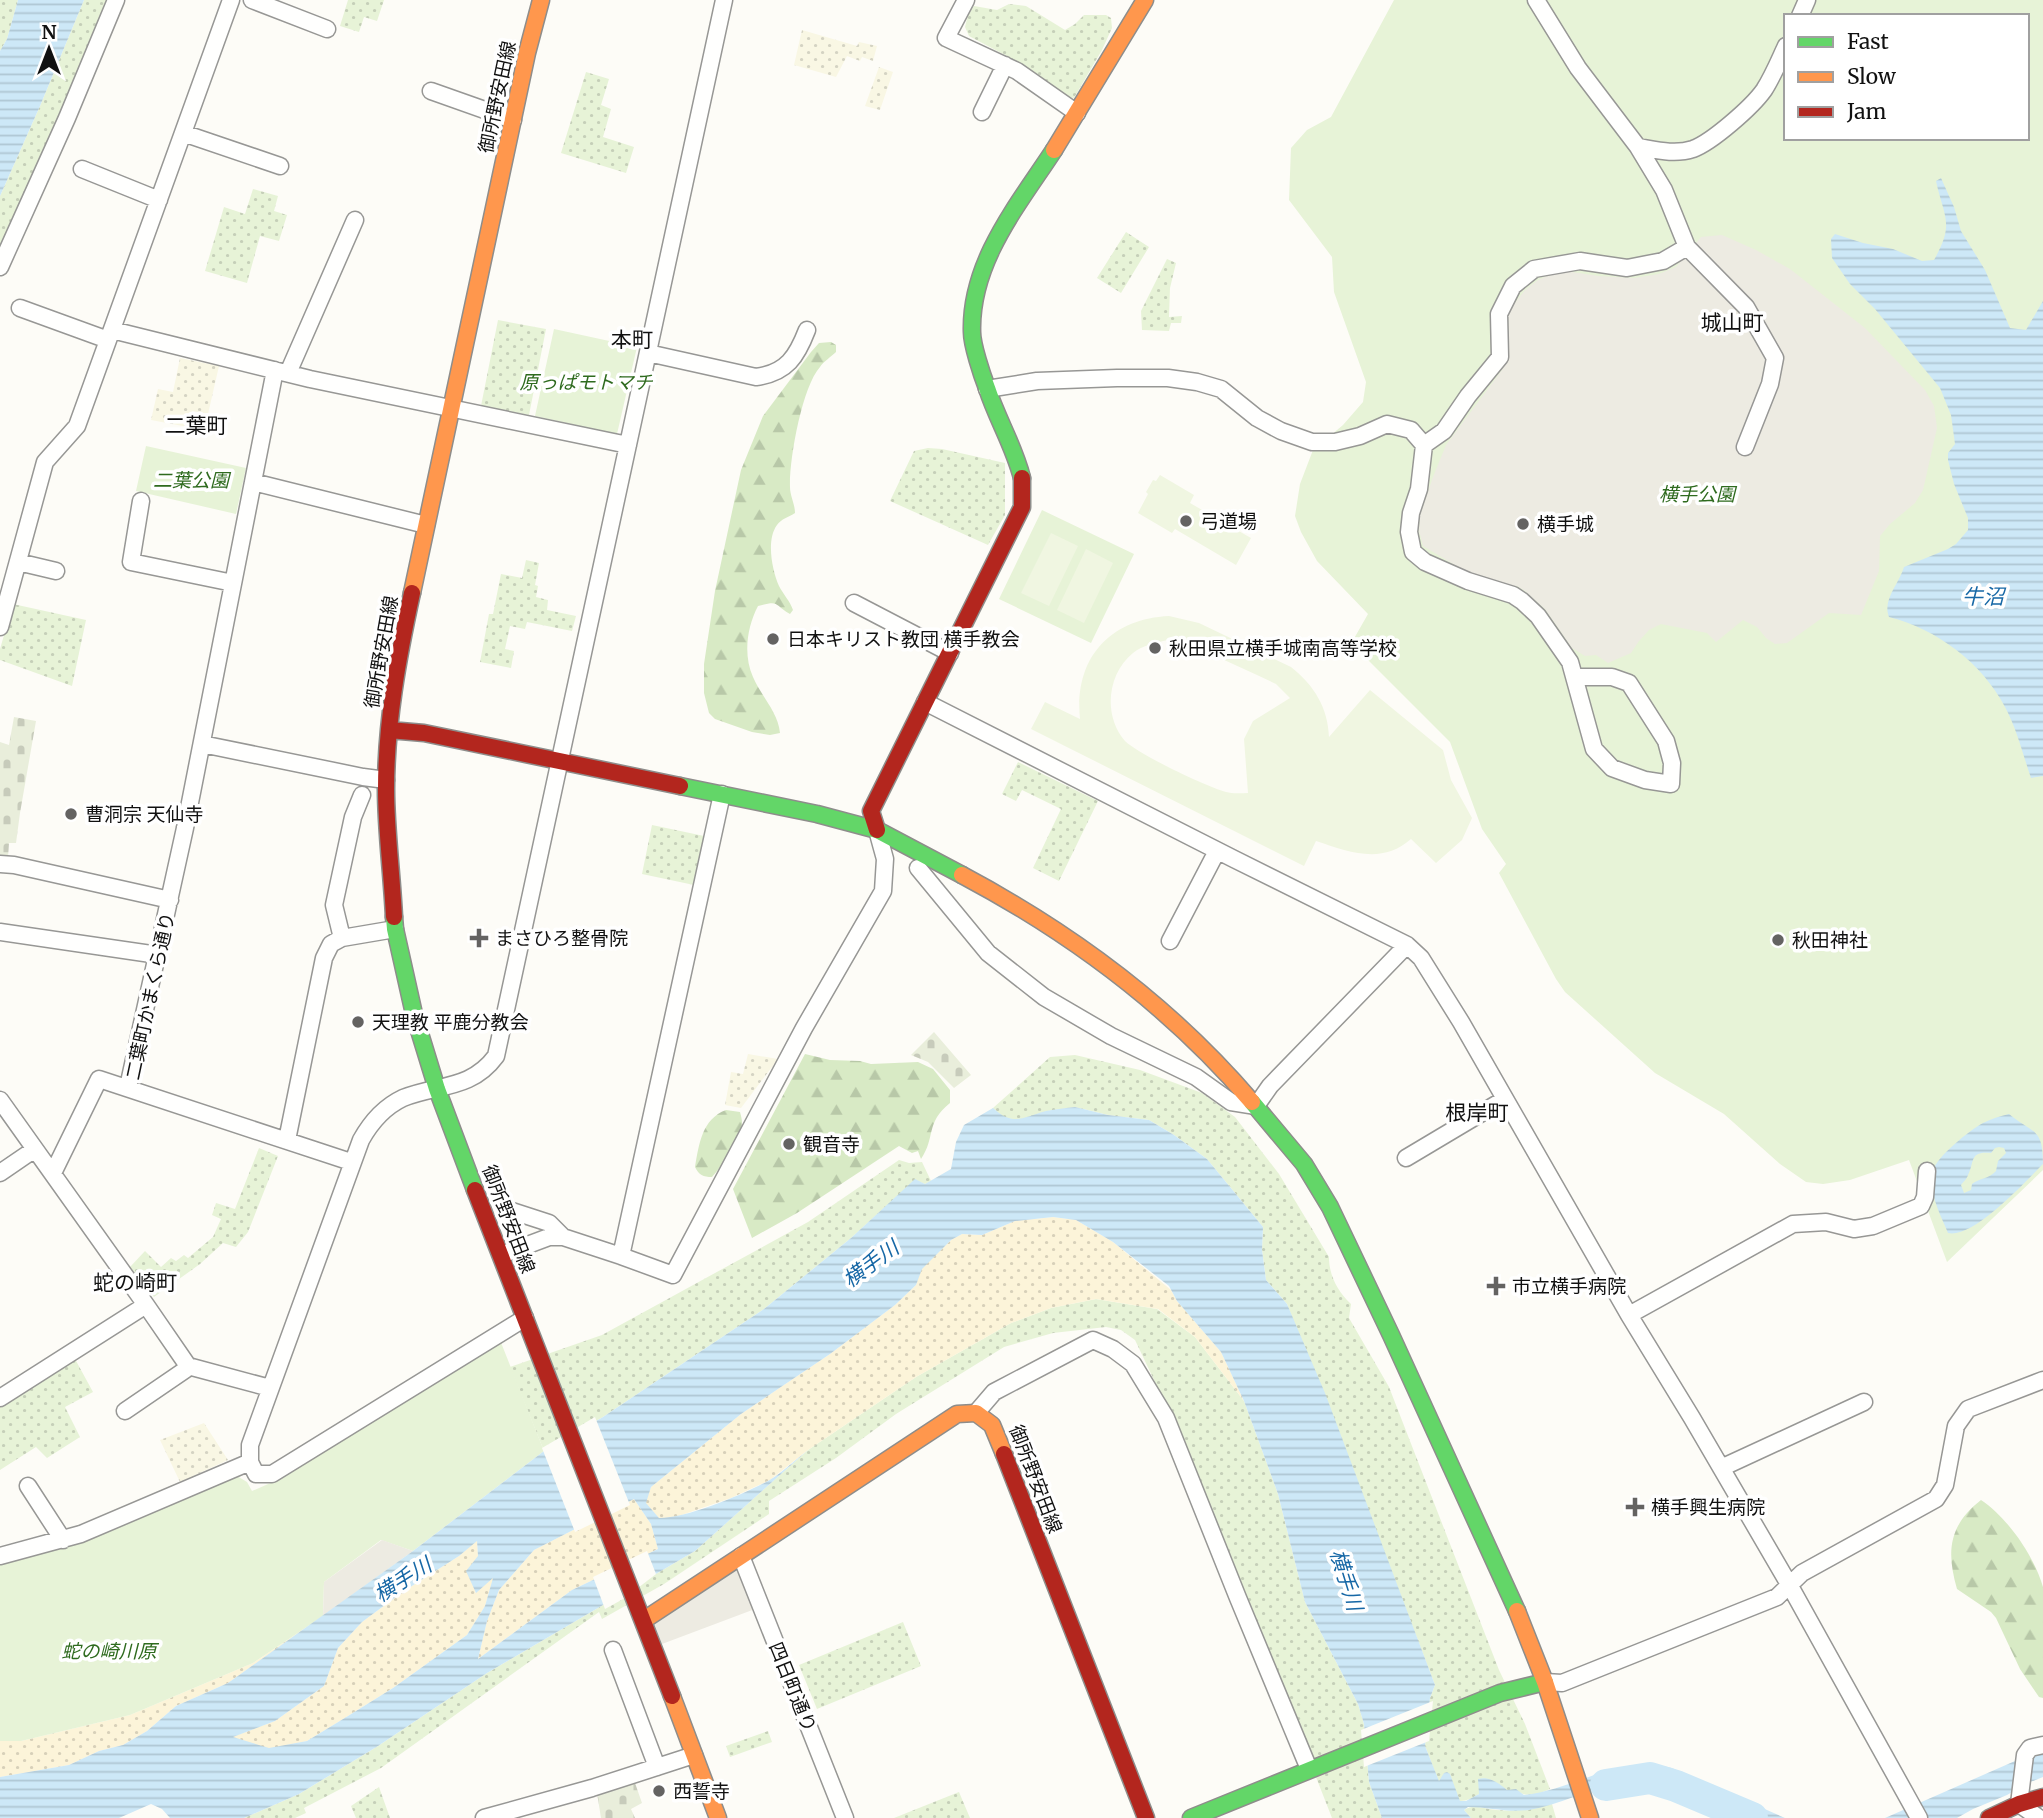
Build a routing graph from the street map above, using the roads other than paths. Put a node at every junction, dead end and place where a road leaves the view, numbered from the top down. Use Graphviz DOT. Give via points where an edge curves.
graph roads {
  1 [pos="116,0"];
  2 [pos="231,0"];
  3 [pos="252,0"];
  4 [pos="541,0"];
  5 [pos="724,0"];
  6 [pos="966,0"];
  7 [pos="1145,0"];
  8 [pos="1536,0"];
  9 [pos="327,29"];
  10 [pos="1784,50"];
  11 [pos="1005,65"];
  12 [pos="430,92"];
  13 [pos="982,112"];
  14 [pos="1077,113"];
  15 [pos="513,120"];
  16 [pos="183,133"];
  17 [pos="1638,147"];
  18 [pos="280,166"];
  19 [pos="82,169"];
  20 [pos="159,200"];
  21 [pos="355,220"];
  22 [pos="1687,247"];
  23 [pos="0,267"];
  24 [pos="20,308"];
  25 [pos="807,330"];
  26 [pos="110,335"];
  27 [pos="648,353"];
  28 [pos="282,371"];
  29 [pos="987,389"];
  30 [pos="452,408"];
  31 [pos="628,445"];
  32 [pos="1424,445"];
  33 [pos="1745,447"];
  34 [pos="253,482"];
  35 [pos="141,501"];
  36 [pos="426,525"];
  37 [pos="18,562"];
  38 [pos="56,571"];
  39 [pos="233,583"];
  40 [pos="854,603"];
  41 [pos="0,627"];
  42 [pos="950,653"];
  43 [pos="1574,677"];
  44 [pos="925,702"];
  45 [pos="389,730"];
  46 [pos="202,744"];
  47 [pos="559,761"];
  48 [pos="386,780"];
  49 [pos="722,794"];
  50 [pos="362,795"];
  51 [pos="877,830"];
  52 [pos="1217,851"];
  53 [pos="0,864"];
  54 [pos="918,867"];
  55 [pos="170,900"];
  56 [pos="395,929"];
  57 [pos="0,932"];
  58 [pos="342,938"];
  59 [pos="1170,941"];
  60 [pos="1407,945"];
  61 [pos="158,956"];
  62 [pos="128,1087"];
  63 [pos="437,1089"];
  64 [pos="1505,1099"];
  65 [pos="0,1100"];
  66 [pos="1256,1106"];
  67 [pos="287,1140"];
  68 [pos="36,1149"];
  69 [pos="1406,1158"];
  70 [pos="351,1162"];
  71 [pos="1927,1171"];
  72 [pos="0,1172"];
  73 [pos="53,1172"];
  74 [pos="509,1210"];
  75 [pos="563,1237"];
  76 [pos="501,1255"];
  77 [pos="621,1256"];
  78 [pos="146,1305"];
  79 [pos="1629,1315"];
  80 [pos="525,1318"];
  81 [pos="188,1366"];
  82 [pos="2043,1380"];
  83 [pos="270,1388"];
  84 [pos="0,1398"];
  85 [pos="1864,1402"];
  86 [pos="125,1411"];
  87 [pos="976,1413"];
  88 [pos="250,1462"];
  89 [pos="1721,1468"];
  90 [pos="28,1486"];
  91 [pos="63,1540"];
  92 [pos="0,1556"];
  93 [pos="741,1556"];
  94 [pos="1790,1586"];
  95 [pos="644,1620"];
  96 [pos="612,1650"];
  97 [pos="1545,1682"];
  98 [pos="2028,1750"];
  99 [pos="694,1755"];
  100 [pos="657,1767"];
  101 [pos="1309,1769"];
  102 [pos="2043,1797"];
  103 [pos="2019,1798"];
  104 [pos="484,1818"];
  105 [pos="718,1818"];
  106 [pos="845,1818"];
  107 [pos="1146,1818"];
  108 [pos="1191,1818"];
  109 [pos="1590,1818"];
  110 [pos="1919,1818"];
  111 [pos="1989,1818"];
  112 [pos="2039,1818"];
  1 -- 23 [label="street"];
  2 -- 16 [label="street"];
  3 -- 9 [label="street"];
  4 -- 15 [label="street, 御所野安田線"];
  5 -- 27 [label="street"];
  6 -- 11 [label="street" via="946,38"];
  7 -- 14 [label="street"];
  8 -- 17 [label="street" via="1577,68"];
  10 -- 17 [label="street" via="1761,94 1721,132 1692,149 1665,152"];
  11 -- 13 [label="street"];
  11 -- 14 [label="street"];
  12 -- 15 [label="street"];
  14 -- 29 [label="street" via="991,248 976,289 972,333"];
  15 -- 30 [label="street, 御所野安田線"];
  16 -- 18 [label="street"];
  16 -- 20 [label="street"];
  17 -- 22 [label="street" via="1664,190"];
  19 -- 20 [label="street"];
  20 -- 26 [label="street"];
  21 -- 28 [label="street, 二葉町かまくら通り"];
  22 -- 32 [label="street" via="1663,261 1627,268 1580,261 1534,269 1513,286 1499,314 1500,357 1444,431"];
  22 -- 33 [label="street" via="1746,307 1774,358 1770,384"];
  24 -- 26 [label="street"];
  25 -- 27 [label="street" via="798,354 768,376"];
  26 -- 28 [label="street"];
  26 -- 37 [label="street" via="77,426 46,462"];
  27 -- 31 [label="street"];
  28 -- 30 [label="street"];
  28 -- 34 [label="street, 二葉町かまくら通り"];
  29 -- 32 [label="street" via="1037,381 1168,378 1221,389 1257,418 1312,442 1335,442 1387,424 1411,430"];
  29 -- 42 [label="street" via="1017,459 1021,507"];
  30 -- 31 [label="street"];
  30 -- 36 [label="street, 御所野安田線"];
  31 -- 47 [label="street"];
  32 -- 43 [label="street" via="1419,489 1410,513 1413,552 1425,562 1522,601 1570,662"];
  34 -- 36 [label="street"];
  34 -- 39 [label="street, 二葉町かまくら通り"];
  35 -- 39 [label="street" via="131,562"];
  36 -- 45 [label="street, 御所野安田線"];
  37 -- 38 [label="street"];
  37 -- 41 [label="street"];
  39 -- 46 [label="street, 二葉町かまくら通り"];
  40 -- 42 [label="street"];
  42 -- 44 [label="street"];
  43 -- 43 [label="street" via="1594,749 1612,768 1671,784 1666,741 1629,683 1612,677"];
  44 -- 51 [label="street" via="871,811"];
  44 -- 52 [label="street"];
  45 -- 47 [label="street"];
  45 -- 48 [label="street, 御所野安田線"];
  46 -- 48 [label="street"];
  46 -- 55 [label="street, 二葉町かまくら通り"];
  47 -- 49 [label="street"];
  47 -- 63 [label="street" via="496,1056 473,1077"];
  48 -- 56 [label="street, 御所野安田線"];
  49 -- 51 [label="street"];
  49 -- 77 [label="street"];
  50 -- 58 [label="street" via="334,905"];
  51 -- 66 [label="street" via="1001,897 1084,949 1179,1025"];
  51 -- 77 [label="street" via="885,859 883,891 804,1028 673,1275"];
  52 -- 59 [label="street"];
  52 -- 60 [label="street"];
  53 -- 55 [label="street"];
  54 -- 66 [label="street" via="988,953 1044,997 1196,1077 1231,1102"];
  55 -- 61 [label="street, 二葉町かまくら通り"];
  56 -- 58 [label="street"];
  56 -- 63 [label="street, 御所野安田線"];
  57 -- 61 [label="street"];
  58 -- 67 [label="street" via="331,944 324,958"];
  60 -- 64 [label="street" via="1421,958"];
  60 -- 66 [label="street"];
  61 -- 62 [label="street, 二葉町かまくら通り"];
  62 -- 67 [label="street, 二葉町かまくら通り"];
  62 -- 73 [label="street" via="99,1079"];
  63 -- 70 [label="street" via="388,1107 372,1121"];
  63 -- 76 [label="street, 御所野安田線"];
  64 -- 69 [label="street"];
  64 -- 79 [label="street"];
  65 -- 68 [label="street"];
  66 -- 97 [label="street" via="1304,1164 1330,1207 1508,1589"];
  67 -- 70 [label="street, 二葉町かまくら通り"];
  68 -- 72 [label="street"];
  68 -- 73 [label="street"];
  70 -- 83 [label="street"];
  71 -- 79 [label="street" via="1921,1206 1873,1226 1793,1224"];
  73 -- 78 [label="street"];
  74 -- 75 [label="street" via="549,1223"];
  75 -- 76 [label="street" via="549,1237"];
  75 -- 77 [label="street"];
  76 -- 80 [label="street, 御所野安田線"];
  78 -- 81 [label="street"];
  78 -- 84 [label="street"];
  79 -- 89 [label="street"];
  80 -- 88 [label="street" via="272,1474 256,1474"];
  80 -- 95 [label="street, 御所野安田線"];
  81 -- 83 [label="street"];
  81 -- 86 [label="street"];
  82 -- 94 [label="street" via="1968,1409 1956,1426 1945,1485 1936,1499 1802,1573"];
  83 -- 88 [label="street" via="250,1445"];
  85 -- 89 [label="street"];
  87 -- 93 [label="street" via="957,1414"];
  87 -- 101 [label="street" via="994,1392 1093,1340 1133,1364 1166,1418"];
  87 -- 107 [label="street, 御所野安田線" via="992,1425"];
  88 -- 91 [label="street"];
  89 -- 94 [label="street"];
  90 -- 91 [label="street"];
  91 -- 92 [label="street"];
  93 -- 95 [label="street"];
  93 -- 106 [label="street, 四日町通り"];
  94 -- 97 [label="street" via="1777,1597 1562,1683"];
  94 -- 110 [label="street"];
  95 -- 99 [label="street, 御所野安田線"];
  96 -- 100 [label="street"];
  97 -- 101 [label="street" via="1500,1693"];
  97 -- 109 [label="street"];
  98 -- 103 [label="street"];
  99 -- 100 [label="street"];
  99 -- 105 [label="street, 御所野安田線"];
  100 -- 104 [label="street"];
  101 -- 108 [label="street"];
  102 -- 103 [label="street"];
  103 -- 111 [label="street"];
  103 -- 112 [label="street"];
}
